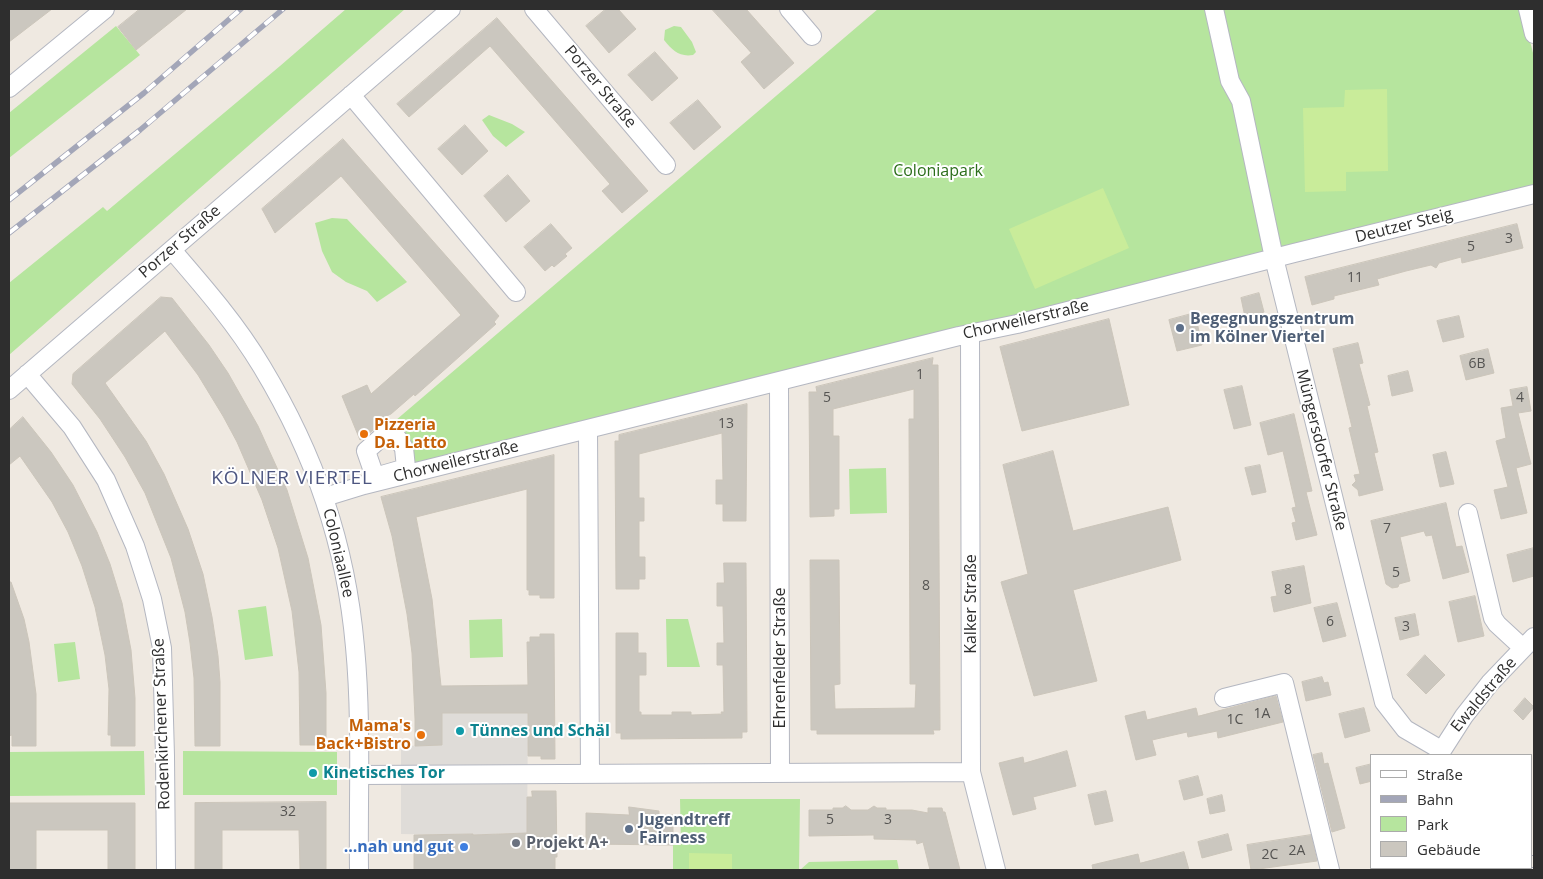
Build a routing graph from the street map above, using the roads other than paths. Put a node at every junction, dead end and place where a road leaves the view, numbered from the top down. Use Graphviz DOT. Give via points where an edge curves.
graph roads {
  1 [pos="105,9"];
  2 [pos="451,9"];
  3 [pos="534,9"];
  4 [pos="788,9"];
  5 [pos="1214,9"];
  6 [pos="1528,9"];
  7 [pos="1534,34"];
  8 [pos="812,36"];
  9 [pos="9,88"];
  10 [pos="351,95"];
  11 [pos="666,165"];
  12 [pos="1534,194"];
  13 [pos="172,250"];
  14 [pos="1274,258"];
  15 [pos="516,292"];
  16 [pos="970,335"];
  17 [pos="27,374"];
  18 [pos="779,381"];
  19 [pos="9,390"];
  20 [pos="588,428"];
  21 [pos="325,498"];
  22 [pos="1468,513"];
  23 [pos="1529,643"];
  24 [pos="1224,698"];
  25 [pos="1440,752"];
  26 [pos="971,772"];
  27 [pos="780,773"];
  28 [pos="590,774"];
  29 [pos="358,775"];
  30 [pos="166,870"];
  31 [pos="359,870"];
  32 [pos="996,870"];
  33 [pos="1330,870"];
  1 -- 9 [label="street"];
  2 -- 10 [label="street, Porzer Straße"];
  3 -- 11 [label="street, Porzer Straße"];
  4 -- 8 [label="street"];
  5 -- 14 [label="street, Müngersdorfer Straße" via="1230,81 1241,101"];
  6 -- 7 [label="street"];
  10 -- 13 [label="street, Porzer Straße"];
  10 -- 15 [label="street"];
  12 -- 14 [label="street, Deutzer Steig"];
  13 -- 17 [label="street, Porzer Straße"];
  13 -- 21 [label="street, Coloniaallee" via="220,307 261,366 293,422"];
  14 -- 16 [label="street, Chorweilerstraße"];
  14 -- 25 [label="street, Müngersdorfer Straße" via="1384,702 1405,729"];
  16 -- 18 [label="street, Chorweilerstraße"];
  16 -- 26 [label="street, Kalker Straße"];
  17 -- 19 [label="street, Porzer Straße"];
  17 -- 30 [label="street, Rodenkirchener Straße" via="72,428 106,480 135,546 152,600 162,648"];
  18 -- 20 [label="street, Chorweilerstraße"];
  18 -- 27 [label="street, Ehrenfelder Straße"];
  20 -- 21 [label="street, Chorweilerstraße" via="364,485"];
  20 -- 28 [label="street"];
  21 -- 29 [label="street, Coloniaallee" via="349,593 358,680"];
  22 -- 23 [label="street" via="1493,618 1497,624"];
  23 -- 25 [label="street, Ewaldstraße" via="1490,683"];
  24 -- 33 [label="street" via="1284,682"];
  26 -- 27 [label="street"];
  26 -- 32 [label="street, Kalker Straße"];
  27 -- 28 [label="street"];
  28 -- 29 [label="street"];
  29 -- 31 [label="street, Coloniaallee"];
}
